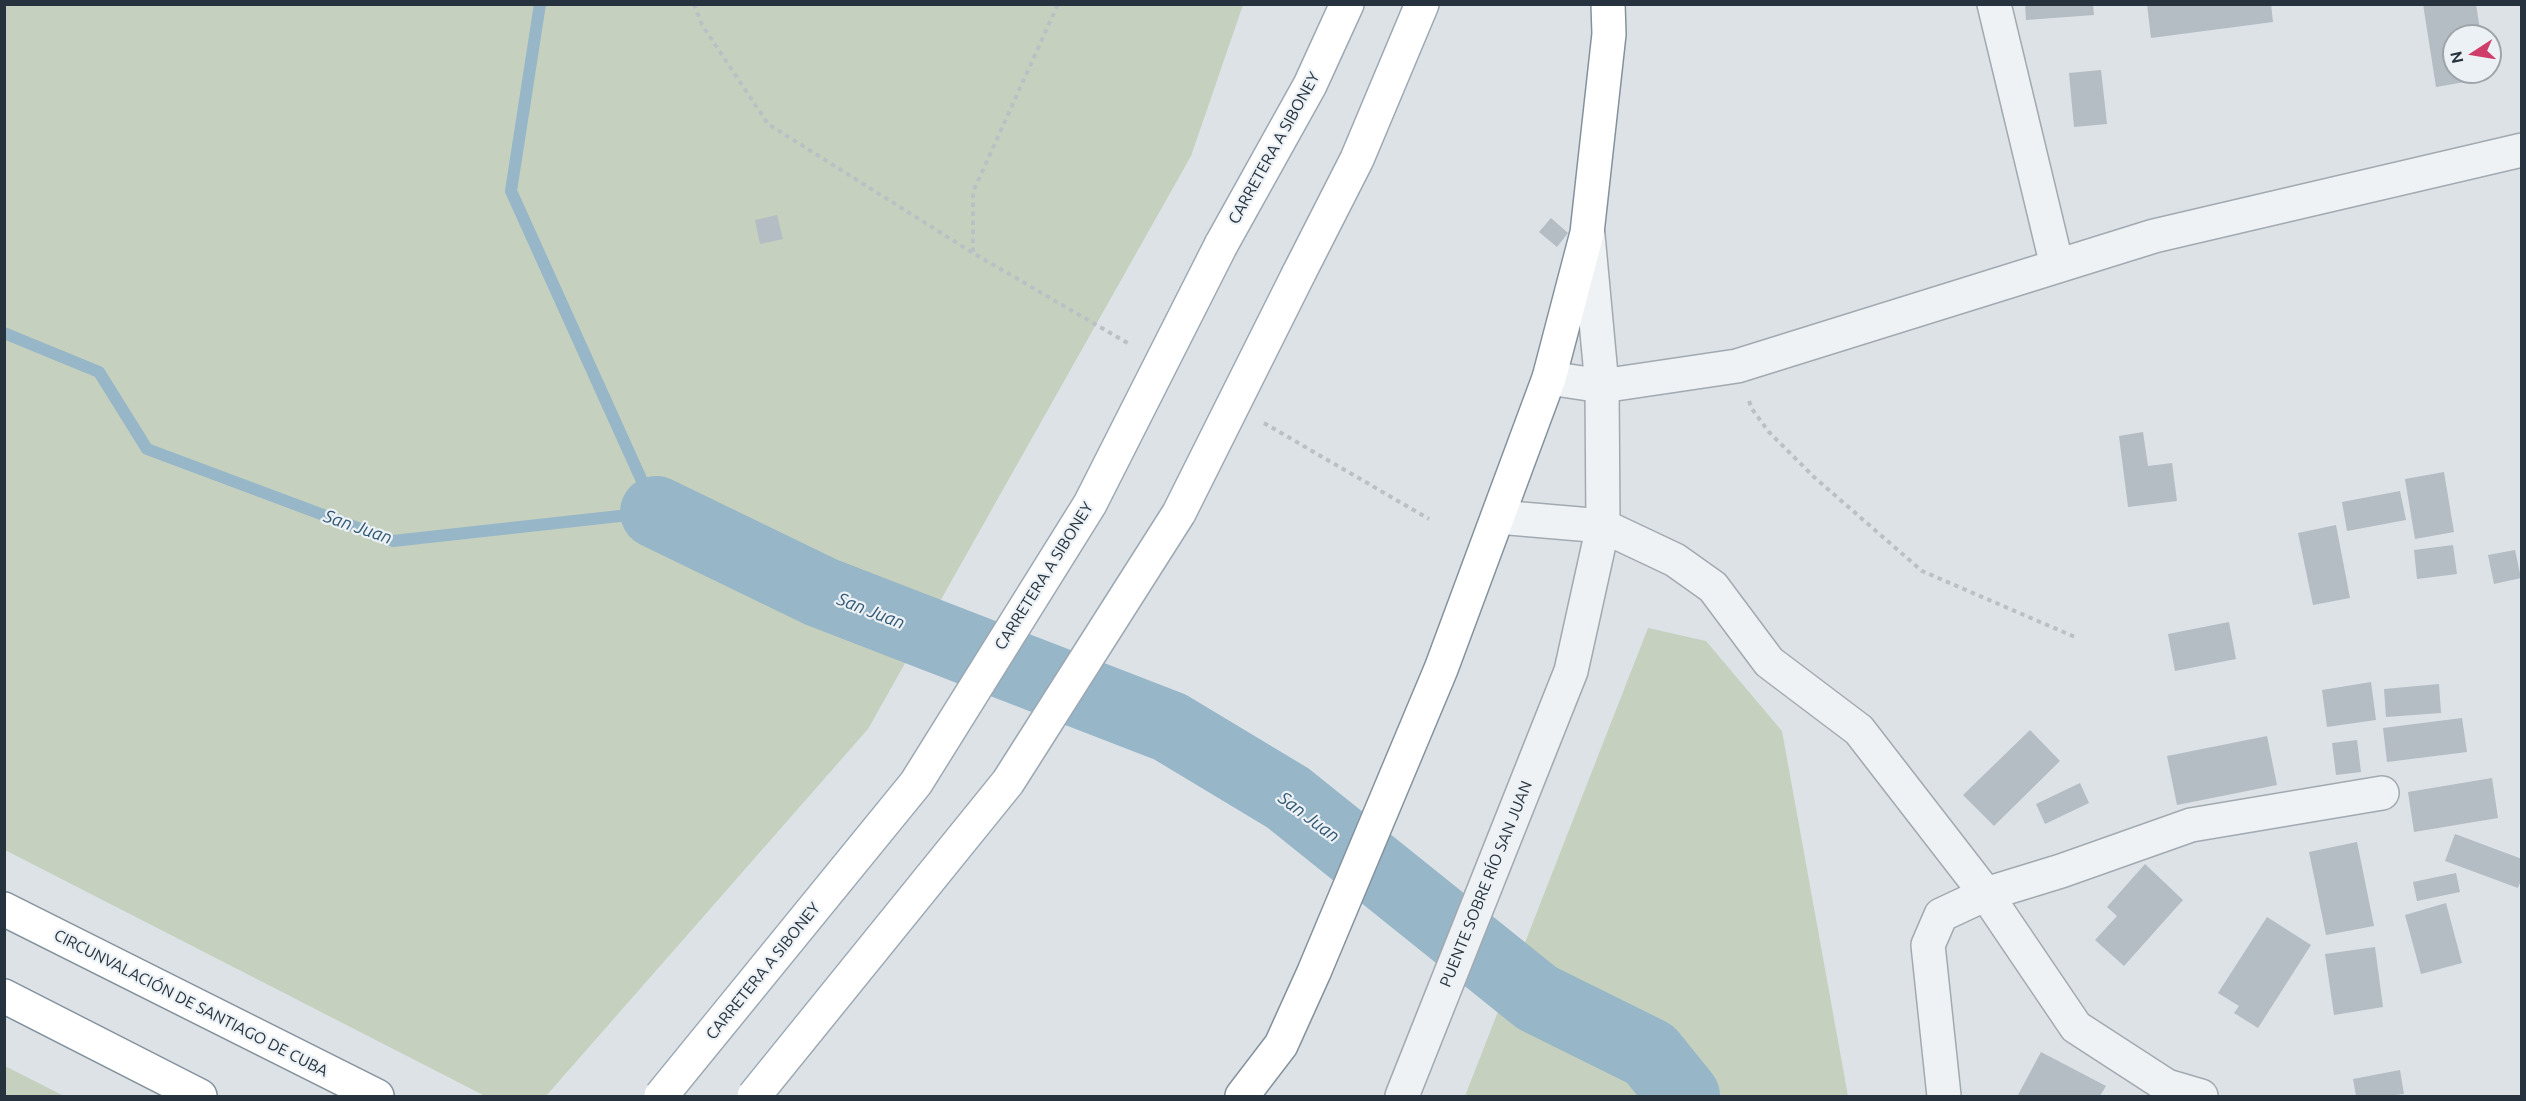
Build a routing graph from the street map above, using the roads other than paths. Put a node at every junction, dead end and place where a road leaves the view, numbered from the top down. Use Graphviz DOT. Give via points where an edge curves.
graph roads {
  1 [pos="1347,4"];
  2 [pos="1422,4"];
  3 [pos="1594,4"];
  4 [pos="1994,4"];
  5 [pos="1609,19"];
  6 [pos="2522,150"];
  7 [pos="1587,233"];
  8 [pos="2057,266"];
  9 [pos="1549,378"];
  10 [pos="1602,386"];
  11 [pos="1498,517"];
  12 [pos="1603,526"];
  13 [pos="2382,793"];
  14 [pos="1986,894"];
  15 [pos="4,909"];
  16 [pos="4,996"];
  17 [pos="200,1096"];
  18 [pos="377,1096"];
  19 [pos="661,1096"];
  20 [pos="754,1096"];
  21 [pos="1242,1096"];
  22 [pos="1402,1096"];
  23 [pos="1944,1096"];
  24 [pos="2201,1096"];
  1 -- 19 [label="main road, CARRETERA A SIBONEY, bridge" via="1310,84 1221,245 1090,504 916,783"];
  2 -- 20 [label="main road, bridge" via="1357,159 1179,513 1008,782"];
  3 -- 5 [label="main road"];
  4 -- 8 [label="street"];
  5 -- 7 [label="main road"];
  6 -- 8 [label="street" via="2154,236"];
  7 -- 9 [label="main road"];
  7 -- 10 [label="street, PUENTE SOBRE RÍO SAN JUAN"];
  8 -- 10 [label="street" via="1737,366"];
  9 -- 10 [label="street"];
  9 -- 11 [label="main road"];
  10 -- 12 [label="street, PUENTE SOBRE RÍO SAN JUAN"];
  11 -- 12 [label="street"];
  11 -- 21 [label="main road" via="1405,756 1314,972 1281,1045"];
  12 -- 14 [label="street" via="1675,560 1713,587 1769,662 1859,730"];
  12 -- 22 [label="street, PUENTE SOBRE RÍO SAN JUAN" via="1571,671"];
  13 -- 14 [label="street" via="2191,825"];
  14 -- 23 [label="street" via="1941,915 1928,945"];
  14 -- 24 [label="street" via="2076,1027 2167,1086"];
  15 -- 18 [label="main road, CIRCUNVALACIÓN DE SANTIAGO DE CUBA"];
  16 -- 17 [label="main road"];
}
